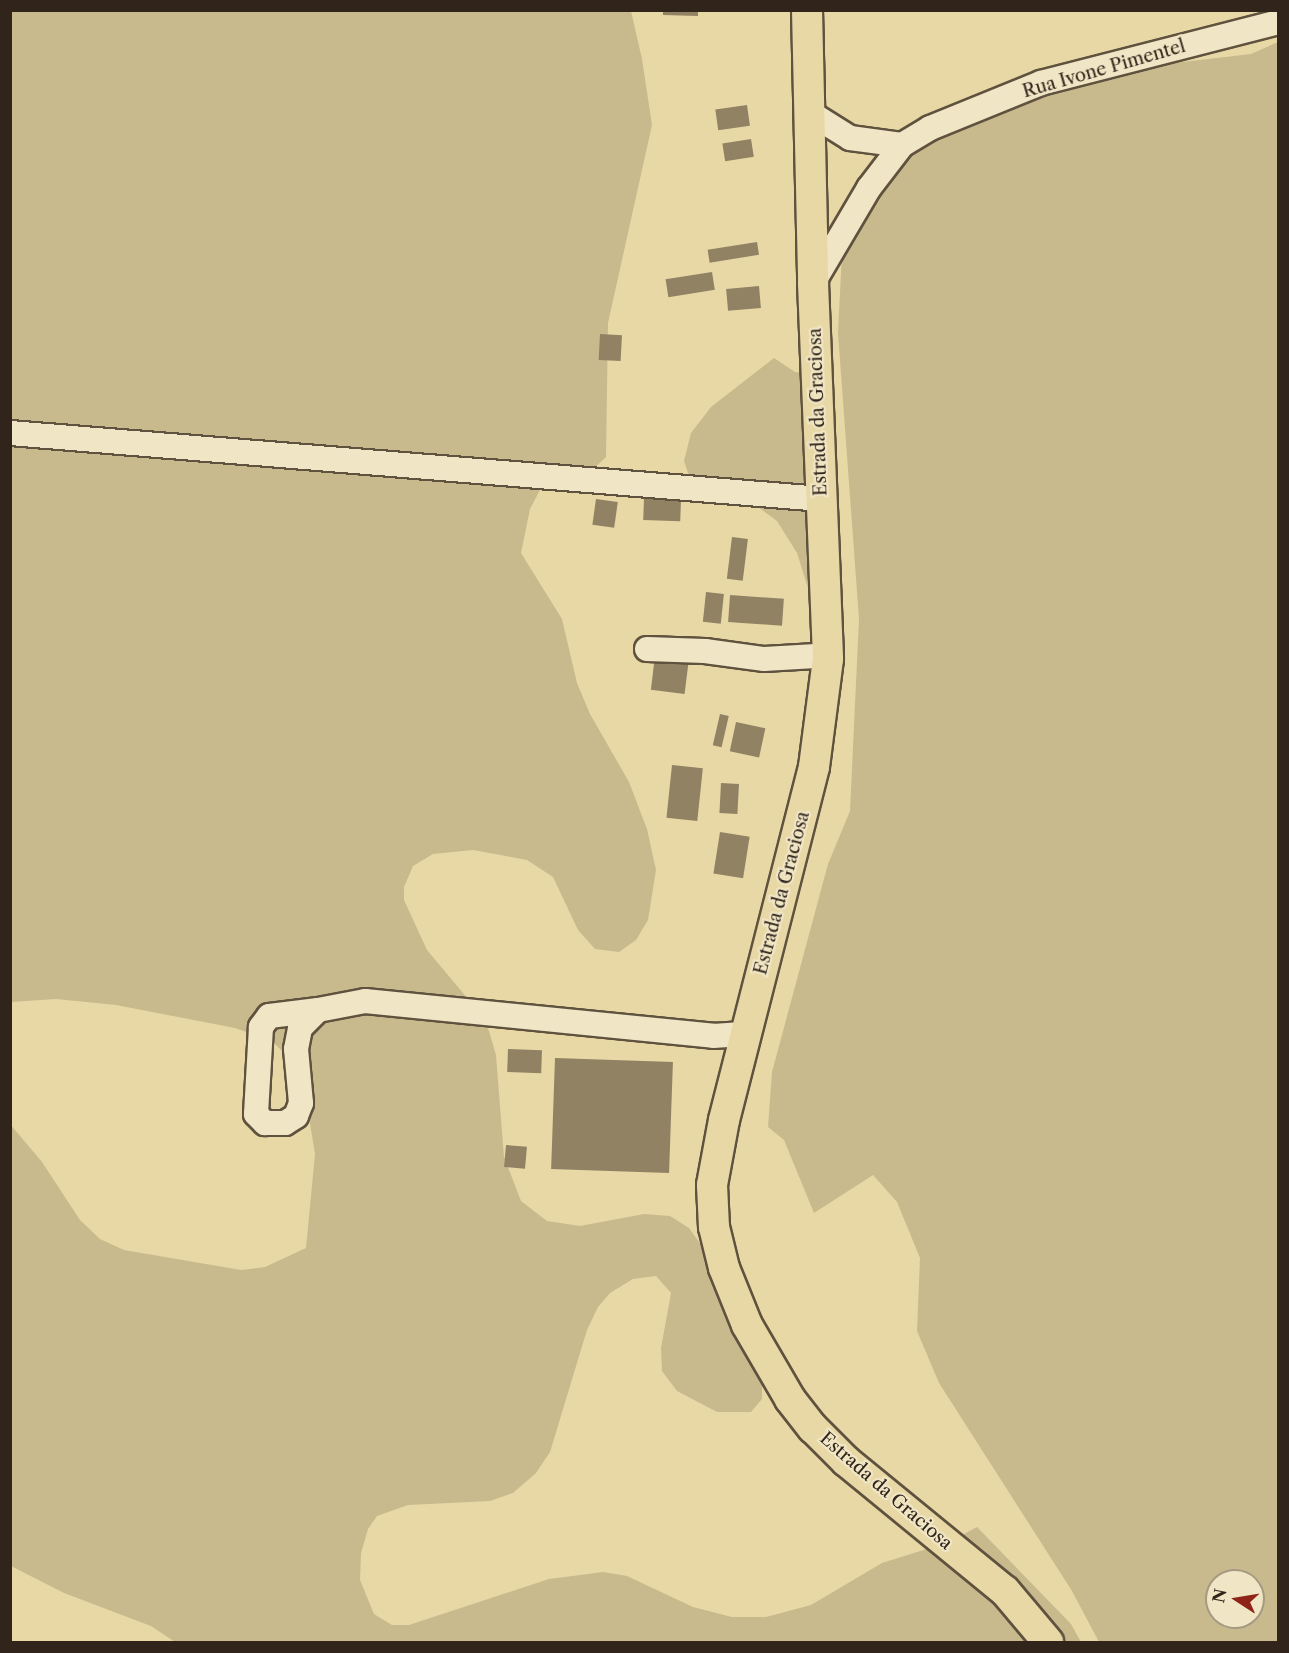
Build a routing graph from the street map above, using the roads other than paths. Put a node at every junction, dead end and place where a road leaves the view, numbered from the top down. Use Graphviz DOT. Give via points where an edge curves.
graph roads {
  1 [pos="807,10"];
  2 [pos="1278,22"];
  3 [pos="810,113"];
  4 [pos="902,145"];
  5 [pos="813,283"];
  6 [pos="10,433"];
  7 [pos="822,499"];
  8 [pos="647,649"];
  9 [pos="828,659"];
  10 [pos="318,1010"];
  11 [pos="743,1034"];
  12 [pos="1048,1642"];
  1 -- 3 [label="main road, Estrada da Graciosa"];
  2 -- 4 [label="street, Rua Ivone Pimentel" via="1041,83 930,129"];
  3 -- 4 [label="street" via="850,138"];
  3 -- 5 [label="main road, Estrada da Graciosa"];
  4 -- 5 [label="street, Rua Ivone Pimentel" via="869,188"];
  5 -- 7 [label="main road, Estrada da Graciosa"];
  6 -- 7 [label="street"];
  7 -- 9 [label="main road, Estrada da Graciosa"];
  8 -- 9 [label="street" via="764,659"];
  9 -- 11 [label="main road, Estrada da Graciosa" via="814,767 783,899"];
  10 -- 10 [label="street" via="269,1016 261,1027 256,1114 266,1123 285,1123 296,1116 301,1103 296,1049 300,1028"];
  10 -- 11 [label="street" via="365,1001 713,1036"];
  11 -- 12 [label="main road, Estrada da Graciosa" via="712,1185 714,1227 747,1324 790,1399 813,1428 846,1461 1005,1592"];
}
